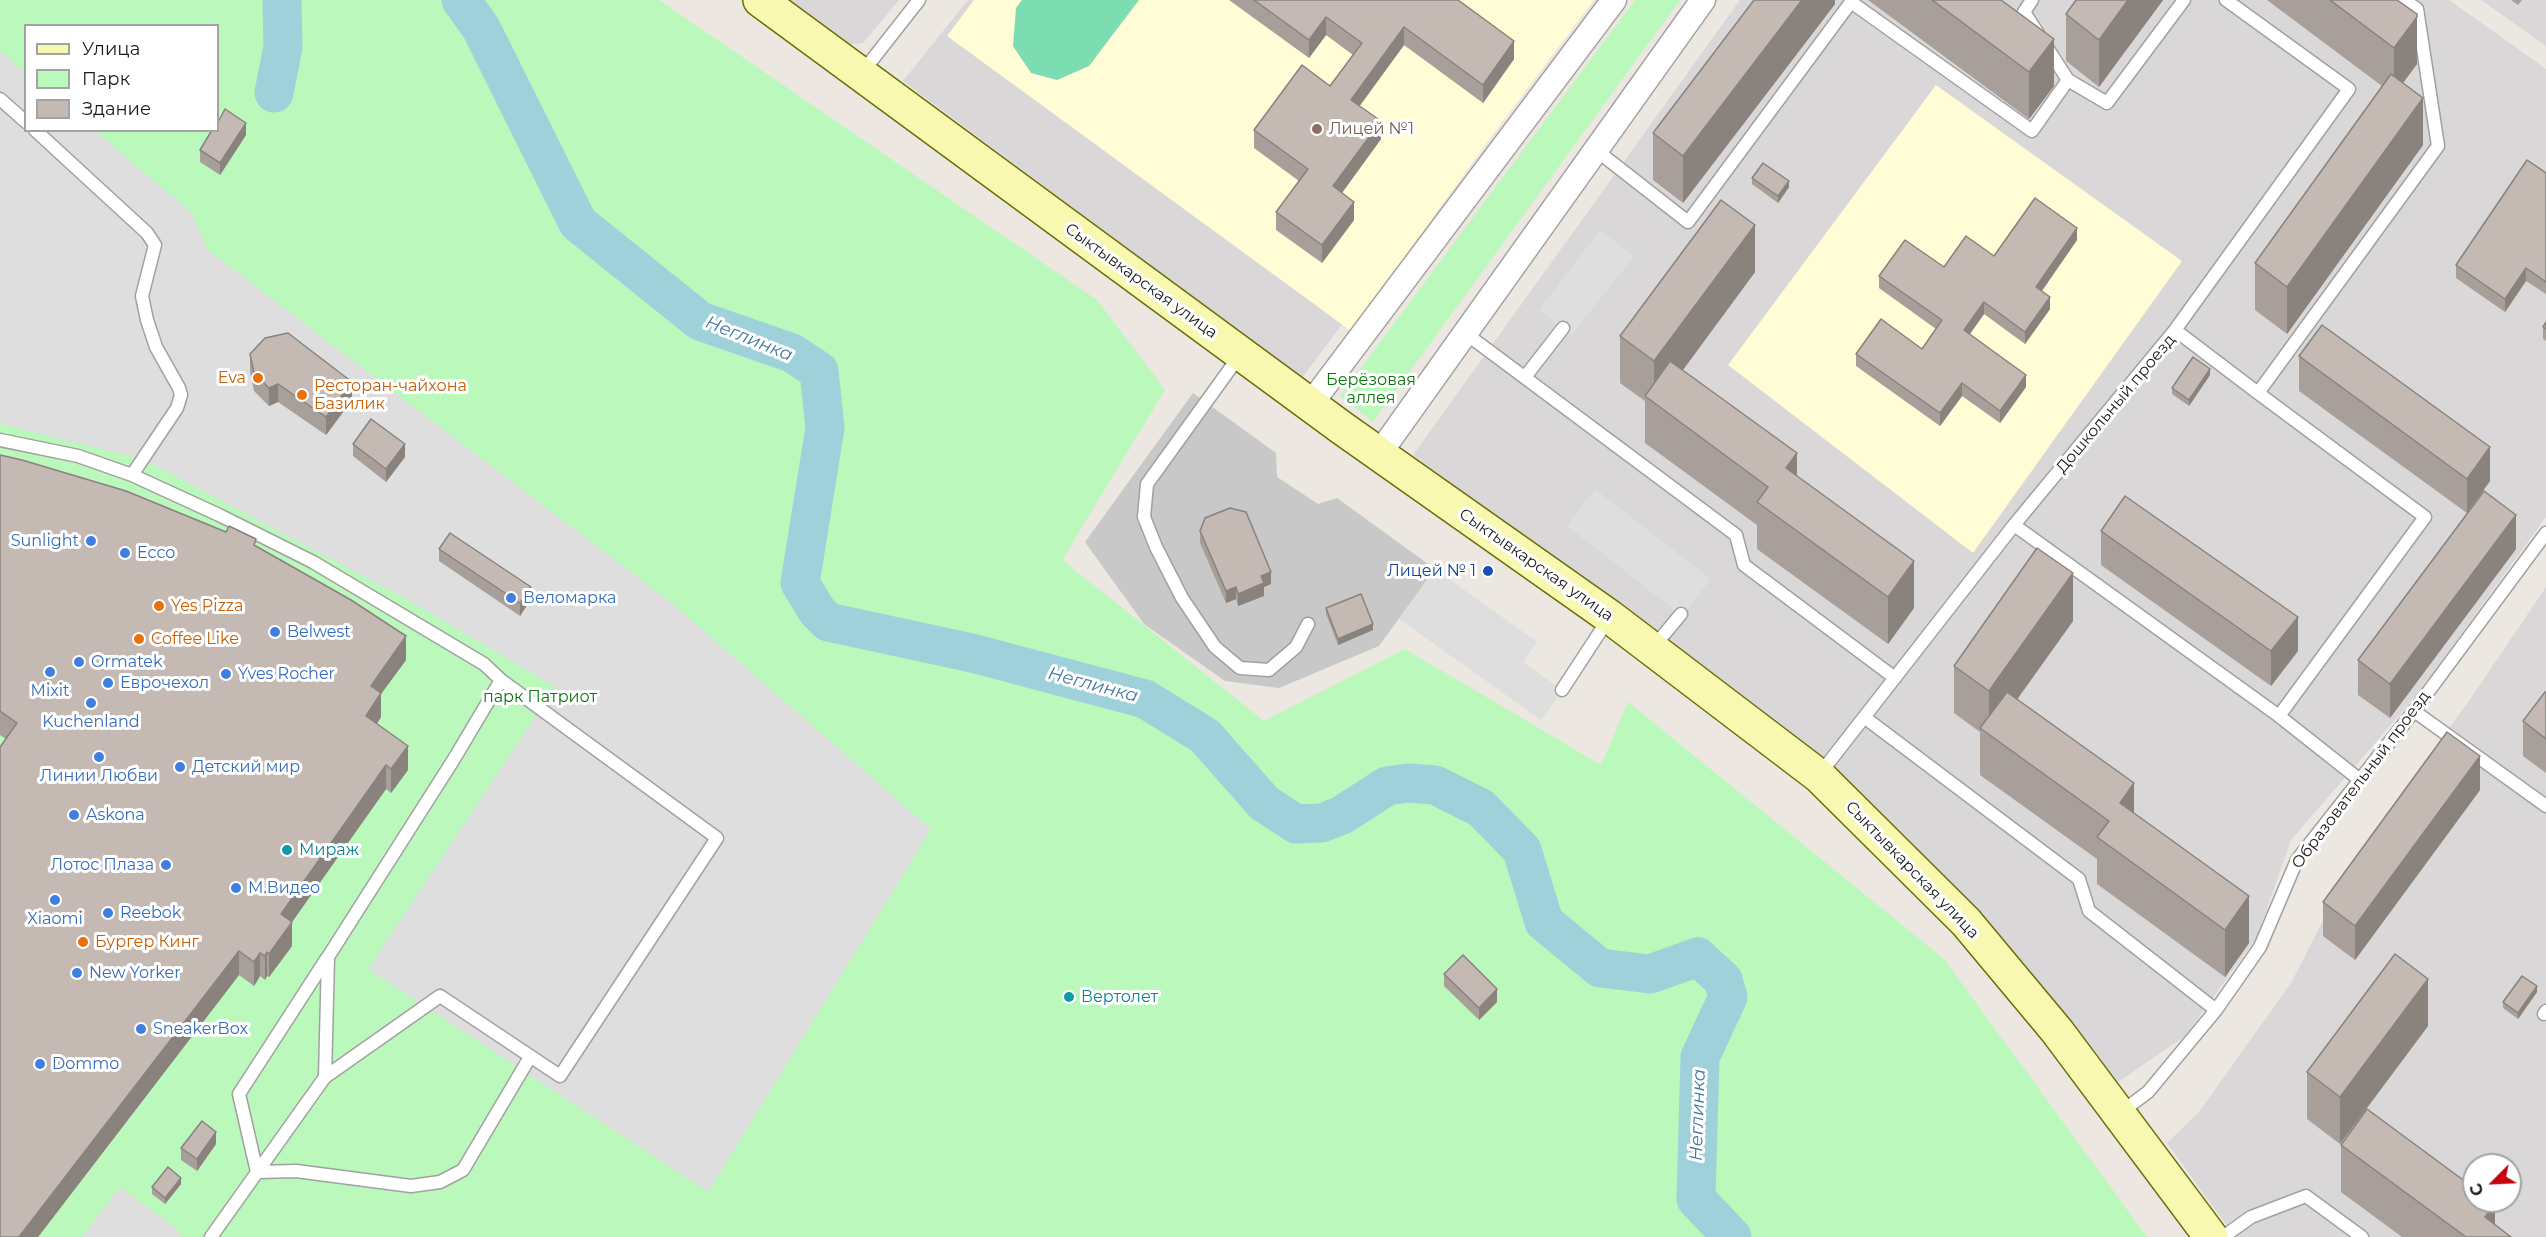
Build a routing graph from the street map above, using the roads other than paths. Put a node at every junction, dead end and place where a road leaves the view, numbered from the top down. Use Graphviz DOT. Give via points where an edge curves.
graph roads {
  1 [pos="760,0"];
  2 [pos="919,0"];
  3 [pos="1614,0"];
  4 [pos="1703,0"];
  5 [pos="2032,0"];
  6 [pos="2184,0"];
  7 [pos="2226,0"];
  8 [pos="2404,0"];
  9 [pos="861,75"];
  10 [pos="2067,80"];
  11 [pos="0,99"];
  12 [pos="24,120"];
  13 [pos="37,132"];
  14 [pos="1596,150"];
  15 [pos="1563,328"];
  16 [pos="2175,330"];
  17 [pos="1465,333"];
  18 [pos="1240,354"];
  19 [pos="1525,377"];
  20 [pos="2258,393"];
  21 [pos="1310,405"];
  22 [pos="0,440"];
  23 [pos="1379,454"];
  24 [pos="132,475"];
  25 [pos="2014,525"];
  26 [pos="2546,533"];
  27 [pos="1681,614"];
  28 [pos="1610,617"];
  29 [pos="1308,624"];
  30 [pos="1661,638"];
  31 [pos="1895,678"];
  32 [pos="501,680"];
  33 [pos="1562,690"];
  34 [pos="2414,711"];
  35 [pos="2278,716"];
  36 [pos="1864,717"];
  37 [pos="1819,776"];
  38 [pos="2361,780"];
  39 [pos="2546,806"];
  40 [pos="328,957"];
  41 [pos="2216,1010"];
  42 [pos="530,1057"];
  43 [pos="325,1077"];
  44 [pos="2120,1114"];
  45 [pos="257,1172"];
  46 [pos="211,1237"];
  47 [pos="2211,1237"];
  48 [pos="2223,1237"];
  49 [pos="2362,1237"];
  1 -- 9 [label="street, Сыктывкарская улица"];
  2 -- 9 [label="lane"];
  3 -- 21 [label="street"];
  4 -- 14 [label="street"];
  5 -- 10 [label="lane" via="2024,12"];
  6 -- 10 [label="lane" via="2107,103"];
  7 -- 16 [label="lane" via="2349,89"];
  8 -- 20 [label="lane" via="2417,9 2438,146"];
  9 -- 18 [label="street, Сыктывкарская улица"];
  10 -- 14 [label="lane" via="2032,131 1851,2 1688,222"];
  11 -- 12 [label="lane"];
  13 -- 24 [label="lane" via="147,233 155,246 144,287 144,304 156,347 181,395 177,408"];
  14 -- 17 [label="street"];
  15 -- 19 [label="lane"];
  16 -- 20 [label="lane, Дошкольный проезд"];
  16 -- 25 [label="lane, Дошкольный проезд"];
  17 -- 19 [label="lane"];
  17 -- 23 [label="street"];
  18 -- 21 [label="street, Сыктывкарская улица"];
  18 -- 29 [label="lane" via="1147,484 1144,517 1182,598 1215,647 1240,668 1269,670 1296,647"];
  19 -- 31 [label="lane" via="1736,535 1744,566"];
  20 -- 35 [label="lane, Дошкольный проезд" via="2425,517"];
  21 -- 23 [label="street, Сыктывкарская улица"];
  22 -- 24 [label="lane" via="78,456"];
  23 -- 28 [label="street, Сыктывкарская улица"];
  24 -- 32 [label="lane" via="313,562 484,664"];
  25 -- 31 [label="lane, Дошкольный проезд"];
  25 -- 35 [label="lane"];
  26 -- 34 [label="lane, Образовательный проезд"];
  27 -- 30 [label="lane"];
  28 -- 33 [label="lane"];
  28 -- 37 [label="street, Сыктывкарская улица"];
  31 -- 36 [label="lane, Дошкольный проезд"];
  32 -- 40 [label="lane"];
  32 -- 42 [label="lane" via="717,838 560,1076"];
  34 -- 38 [label="lane, Образовательный проезд"];
  34 -- 39 [label="lane"];
  35 -- 38 [label="lane"];
  36 -- 37 [label="lane, Дошкольный проезд"];
  36 -- 41 [label="lane" via="2079,879 2090,911"];
  37 -- 44 [label="street, Сыктывкарская улица" via="1966,922"];
  38 -- 41 [label="lane, Образовательный проезд" via="2297,860 2260,947"];
  40 -- 43 [label="lane"];
  40 -- 45 [label="lane" via="239,1094"];
  41 -- 44 [label="lane, Образовательный проезд" via="2148,1092"];
  42 -- 43 [label="lane" via="440,996"];
  42 -- 45 [label="lane" via="463,1170 440,1182 411,1186 296,1172"];
  43 -- 45 [label="lane"];
  44 -- 47 [label="street, Сыктывкарская улица"];
  45 -- 46 [label="lane"];
  48 -- 49 [label="lane" via="2251,1217 2307,1196"];
}
